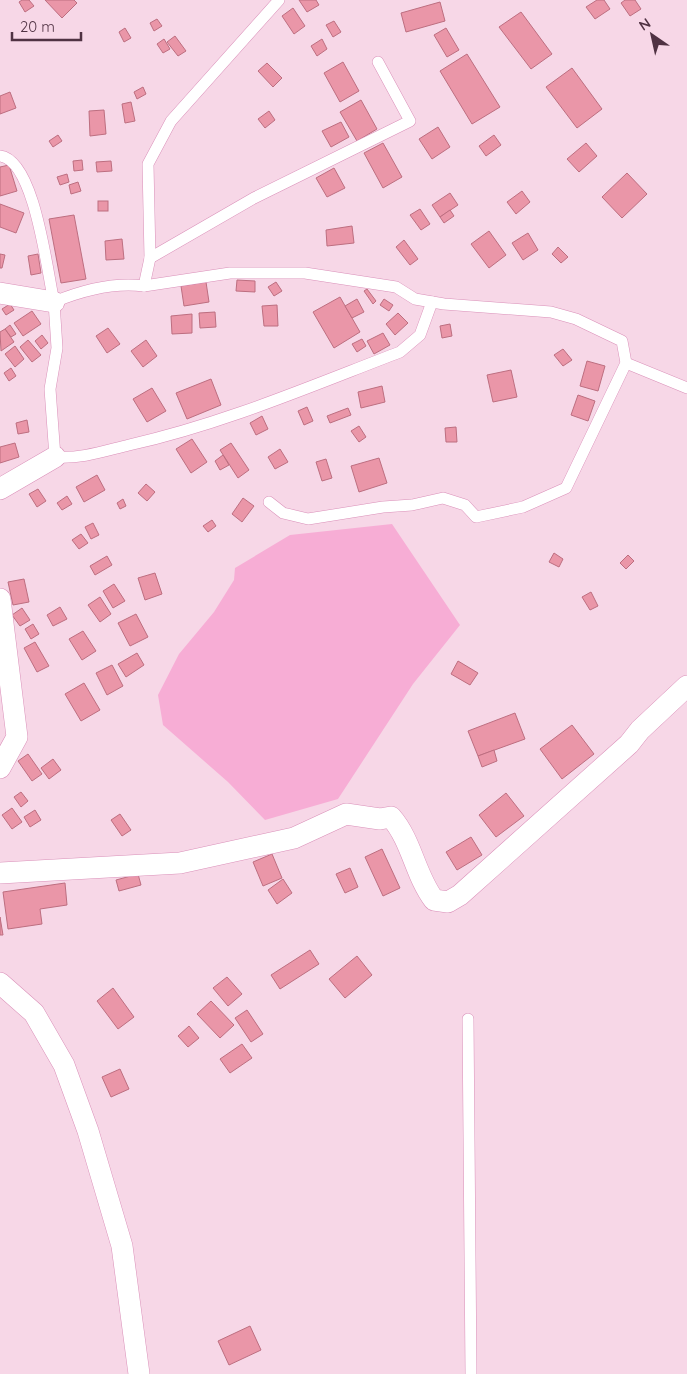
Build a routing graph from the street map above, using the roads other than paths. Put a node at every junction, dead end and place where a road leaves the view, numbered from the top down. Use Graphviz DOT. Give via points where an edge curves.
graph roads {
  1 [pos="279,0"];
  2 [pos="378,62"];
  3 [pos="0,156"];
  4 [pos="150,258"];
  5 [pos="144,286"];
  6 [pos="0,292"];
  7 [pos="54,302"];
  8 [pos="432,302"];
  9 [pos="626,363"];
  10 [pos="687,388"];
  11 [pos="55,458"];
  12 [pos="0,489"];
  13 [pos="269,502"];
  14 [pos="0,599"];
  15 [pos="687,686"];
  16 [pos="0,768"];
  17 [pos="0,874"];
  18 [pos="0,983"];
  19 [pos="468,1019"];
  20 [pos="139,1374"];
  21 [pos="471,1374"];
  1 -- 4 [label="lane" via="172,121 148,164"];
  2 -- 4 [label="lane" via="410,121 254,198"];
  3 -- 7 [label="lane" via="13,162 31,194"];
  4 -- 5 [label="lane"];
  5 -- 7 [label="lane" via="122,283 73,294"];
  5 -- 8 [label="lane" via="230,273 305,273 396,287 415,299"];
  6 -- 7 [label="street"];
  7 -- 11 [label="lane" via="57,348 50,389"];
  8 -- 9 [label="lane" via="551,312 567,317 622,341"];
  8 -- 11 [label="lane" via="420,335 400,352 218,421 163,438 76,458"];
  9 -- 10 [label="lane"];
  9 -- 13 [label="lane" via="566,488 523,507 476,517 466,505 443,498 308,520 283,513"];
  11 -- 12 [label="street"];
  14 -- 16 [label="street" via="17,737"];
  15 -- 17 [label="street" via="629,744 460,895 448,902 434,900 427,890 400,827 391,818 346,814 294,838 180,863"];
  18 -- 20 [label="street" via="34,1013 64,1065 85,1122 122,1246"];
  19 -- 21 [label="lane"];
}
